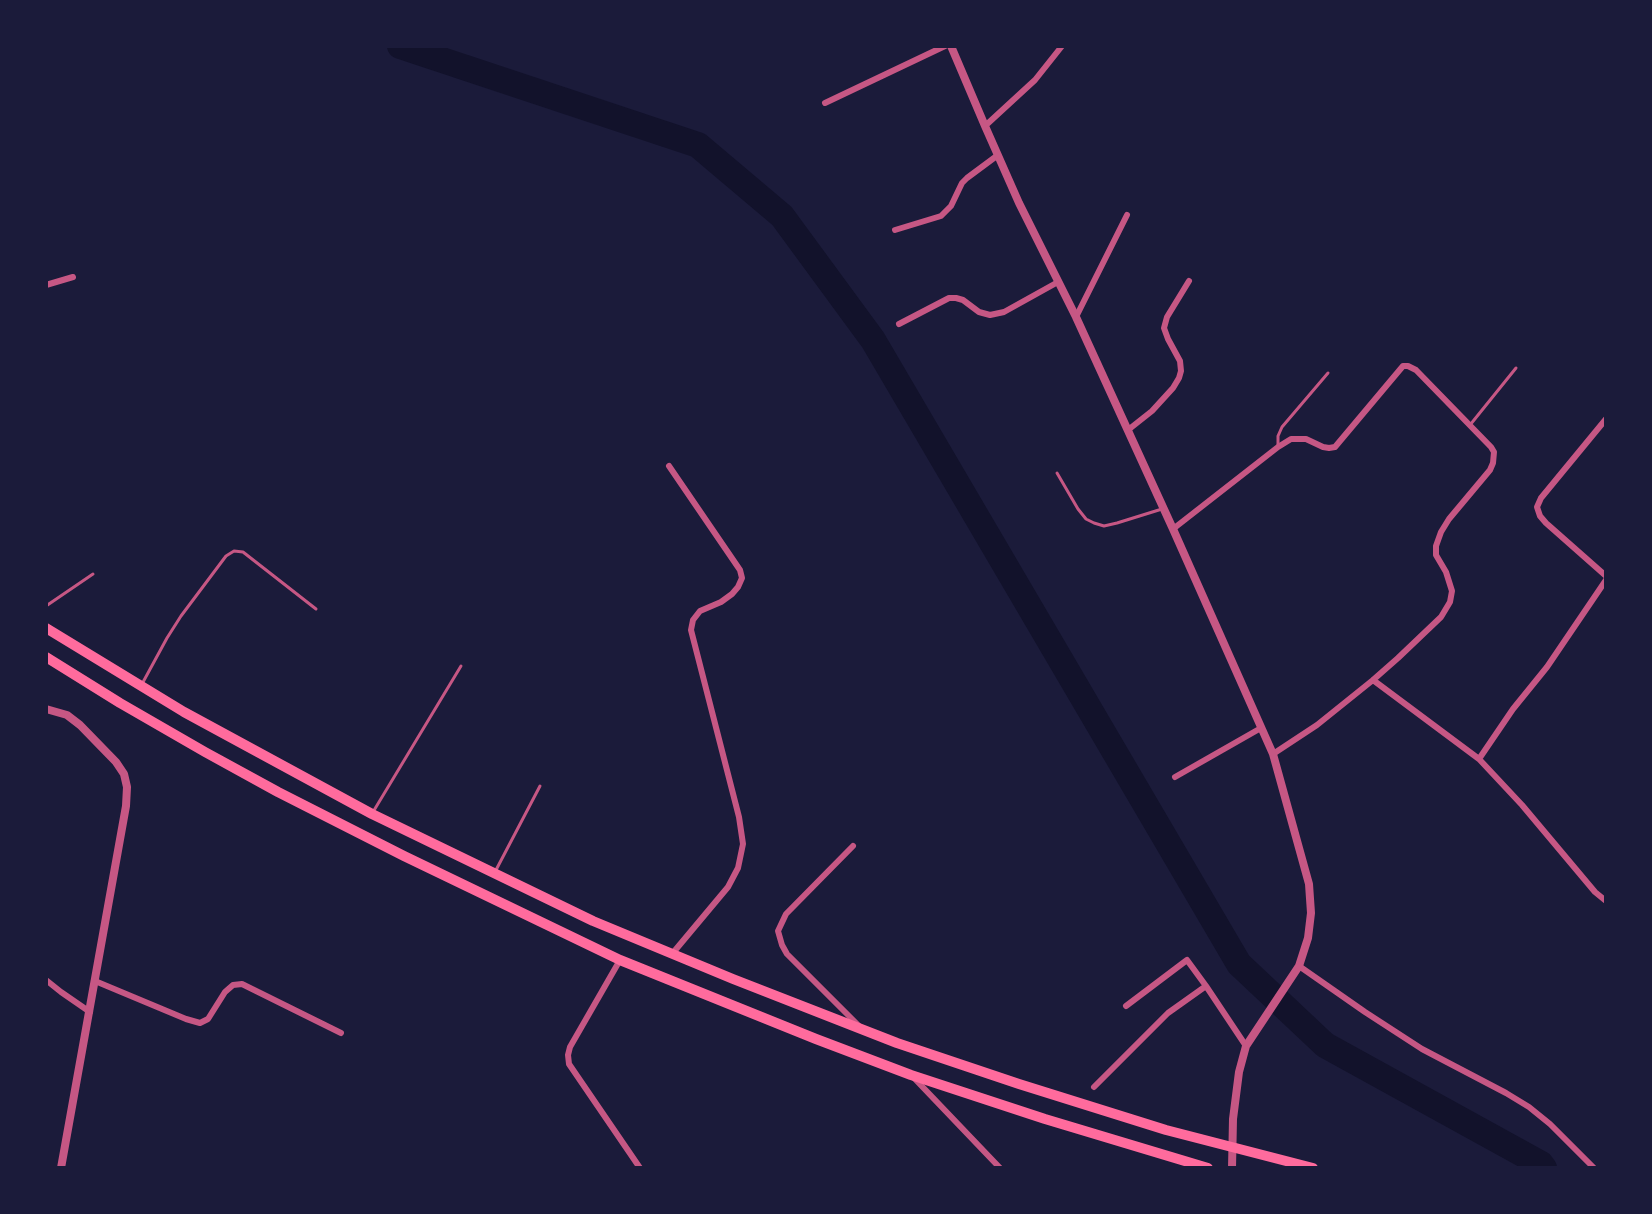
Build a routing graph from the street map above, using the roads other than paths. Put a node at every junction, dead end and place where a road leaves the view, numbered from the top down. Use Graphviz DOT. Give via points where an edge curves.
graph roads {
  1 [pos="945,46"];
  2 [pos="1062,46"];
  3 [pos="955,49"];
  4 [pos="825,103"];
  5 [pos="985,126"];
  6 [pos="998,155"];
  7 [pos="1127,215"];
  8 [pos="895,230"];
  9 [pos="73,277"];
  10 [pos="1189,281"];
  11 [pos="1058,282"];
  12 [pos="46,285"];
  13 [pos="1076,317"];
  14 [pos="899,324"];
  15 [pos="1516,368"];
  16 [pos="1328,373"];
  17 [pos="1605,419"];
  18 [pos="1470,425"];
  19 [pos="1128,430"];
  20 [pos="1278,447"];
  21 [pos="669,466"];
  22 [pos="1057,473"];
  23 [pos="1164,508"];
  24 [pos="1173,529"];
  25 [pos="93,574"];
  26 [pos="1605,578"];
  27 [pos="46,606"];
  28 [pos="316,609"];
  29 [pos="46,628"];
  30 [pos="46,657"];
  31 [pos="461,666"];
  32 [pos="1373,680"];
  33 [pos="141,686"];
  34 [pos="48,711"];
  35 [pos="1261,728"];
  36 [pos="1273,754"];
  37 [pos="1479,759"];
  38 [pos="1175,777"];
  39 [pos="540,786"];
  40 [pos="372,814"];
  41 [pos="853,846"];
  42 [pos="494,874"];
  43 [pos="1605,902"];
  44 [pos="672,954"];
  45 [pos="620,960"];
  46 [pos="1299,966"];
  47 [pos="46,980"];
  48 [pos="95,981"];
  49 [pos="1206,986"];
  50 [pos="1126,1005"];
  51 [pos="90,1012"];
  52 [pos="865,1031"];
  53 [pos="341,1033"];
  54 [pos="1246,1046"];
  55 [pos="911,1075"];
  56 [pos="1095,1087"];
  57 [pos="1233,1147"];
  58 [pos="62,1167"];
  59 [pos="640,1167"];
  60 [pos="1000,1167"];
  61 [pos="1208,1167"];
  62 [pos="1232,1167"];
  63 [pos="1312,1167"];
  64 [pos="1594,1167"];
  1 -- 4 [label="street"];
  2 -- 5 [label="street" via="1035,80"];
  3 -- 5 [label="street"];
  5 -- 6 [label="street"];
  6 -- 8 [label="street" via="962,183 951,206 941,216"];
  6 -- 11 [label="street"];
  7 -- 13 [label="street"];
  9 -- 12 [label="street"];
  10 -- 19 [label="street" via="1164,328 1180,361 1179,378 1152,411"];
  11 -- 13 [label="street"];
  11 -- 14 [label="street" via="1004,312 990,315 963,300 949,298"];
  13 -- 19 [label="street"];
  15 -- 18 [label="lane"];
  16 -- 20 [label="lane" via="1282,427"];
  17 -- 26 [label="street" via="1540,498 1537,507 1546,523"];
  18 -- 20 [label="street" via="1416,370 1403,366 1335,447 1291,439"];
  18 -- 32 [label="street" via="1491,447 1495,457 1490,470 1441,531 1436,546 1436,555 1450,582 1450,602 1441,617"];
  19 -- 23 [label="street"];
  20 -- 24 [label="street"];
  21 -- 44 [label="street" via="742,578 732,594 700,611 691,630 743,844 738,868 728,886"];
  22 -- 23 [label="lane" via="1078,509 1094,523 1118,523"];
  23 -- 24 [label="street"];
  24 -- 35 [label="street"];
  25 -- 27 [label="lane"];
  26 -- 37 [label="street" via="1547,667"];
  28 -- 33 [label="lane" via="243,552 234,551 226,556 181,616"];
  29 -- 33 [label="highway"];
  30 -- 45 [label="highway" via="278,792"];
  31 -- 40 [label="lane"];
  32 -- 36 [label="street"];
  32 -- 37 [label="street"];
  33 -- 40 [label="highway"];
  34 -- 48 [label="street" via="67,715 80,725 116,762 127,787"];
  35 -- 36 [label="street"];
  35 -- 38 [label="street"];
  36 -- 46 [label="street" via="1310,884 1308,938"];
  37 -- 43 [label="street"];
  39 -- 42 [label="lane"];
  40 -- 42 [label="highway"];
  41 -- 52 [label="street" via="786,914 778,931 787,954"];
  42 -- 44 [label="highway"];
  44 -- 52 [label="highway"];
  45 -- 55 [label="highway"];
  45 -- 59 [label="street" via="568,1055 569,1064"];
  46 -- 54 [label="street"];
  46 -- 64 [label="street" via="1422,1049 1529,1107"];
  47 -- 51 [label="street"];
  48 -- 51 [label="street"];
  48 -- 53 [label="street" via="200,1023 208,1019 225,992 242,984"];
  49 -- 50 [label="street" via="1187,960"];
  49 -- 54 [label="street"];
  49 -- 56 [label="street" via="1168,1013"];
  51 -- 58 [label="street"];
  52 -- 57 [label="highway" via="1166,1130"];
  54 -- 57 [label="street" via="1236,1090"];
  55 -- 60 [label="street"];
  55 -- 61 [label="highway"];
  57 -- 62 [label="street"];
  57 -- 63 [label="highway"];
}
